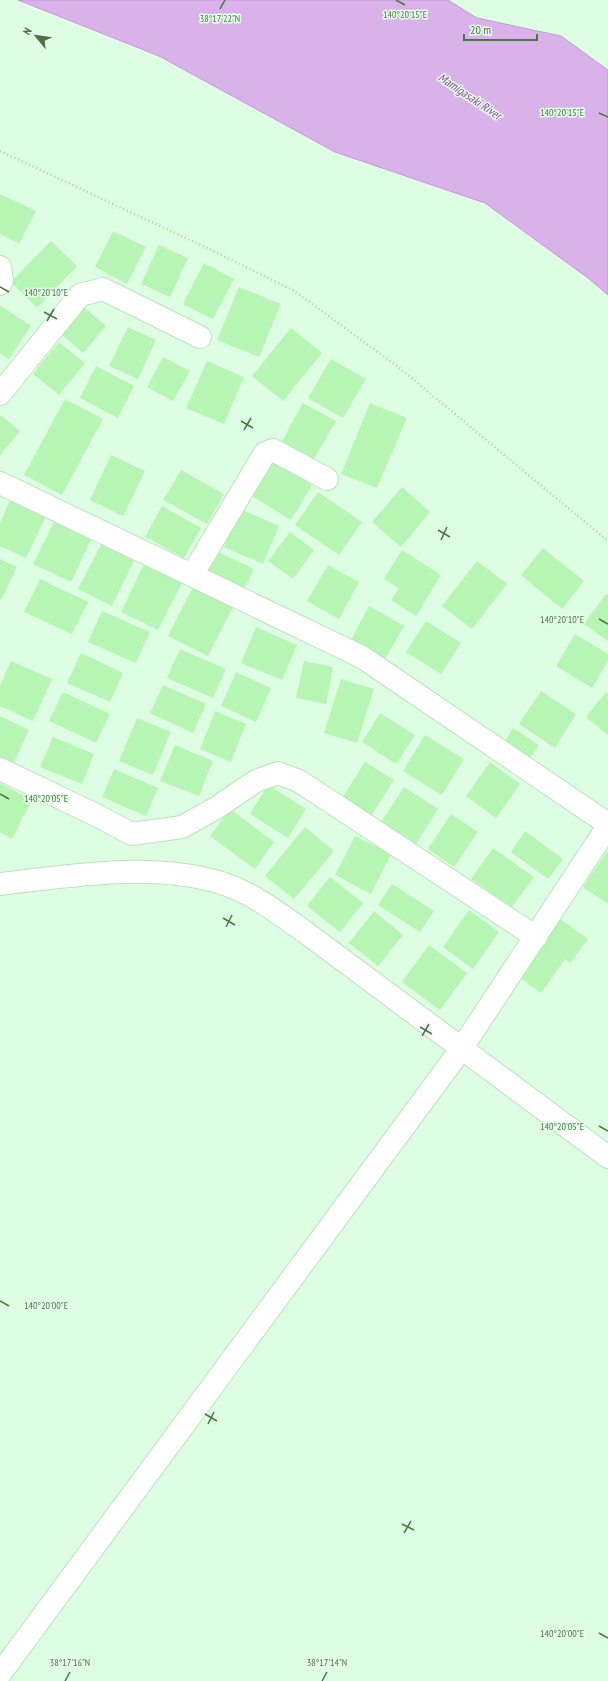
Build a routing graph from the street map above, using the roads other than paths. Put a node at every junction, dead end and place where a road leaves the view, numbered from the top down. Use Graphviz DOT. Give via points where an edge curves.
graph roads {
  1 [pos="0,266"];
  2 [pos="0,284"];
  3 [pos="200,337"];
  4 [pos="0,394"];
  5 [pos="327,479"];
  6 [pos="0,483"];
  7 [pos="192,575"];
  8 [pos="0,769"];
  9 [pos="608,825"];
  10 [pos="0,884"];
  11 [pos="536,937"];
  12 [pos="462,1048"];
  13 [pos="608,1157"];
  14 [pos="0,1674"];
  1 -- 2 [label="street"];
  3 -- 4 [label="street" via="103,289 80,295"];
  5 -- 7 [label="street" via="273,450 265,454"];
  6 -- 7 [label="street"];
  7 -- 9 [label="street" via="362,657"];
  8 -- 11 [label="street" via="132,834 182,827 256,782 278,773 299,781"];
  9 -- 11 [label="street"];
  10 -- 12 [label="street" via="124,872 174,872 219,882 261,901"];
  11 -- 12 [label="street"];
  12 -- 13 [label="street"];
  12 -- 14 [label="street"];
}
